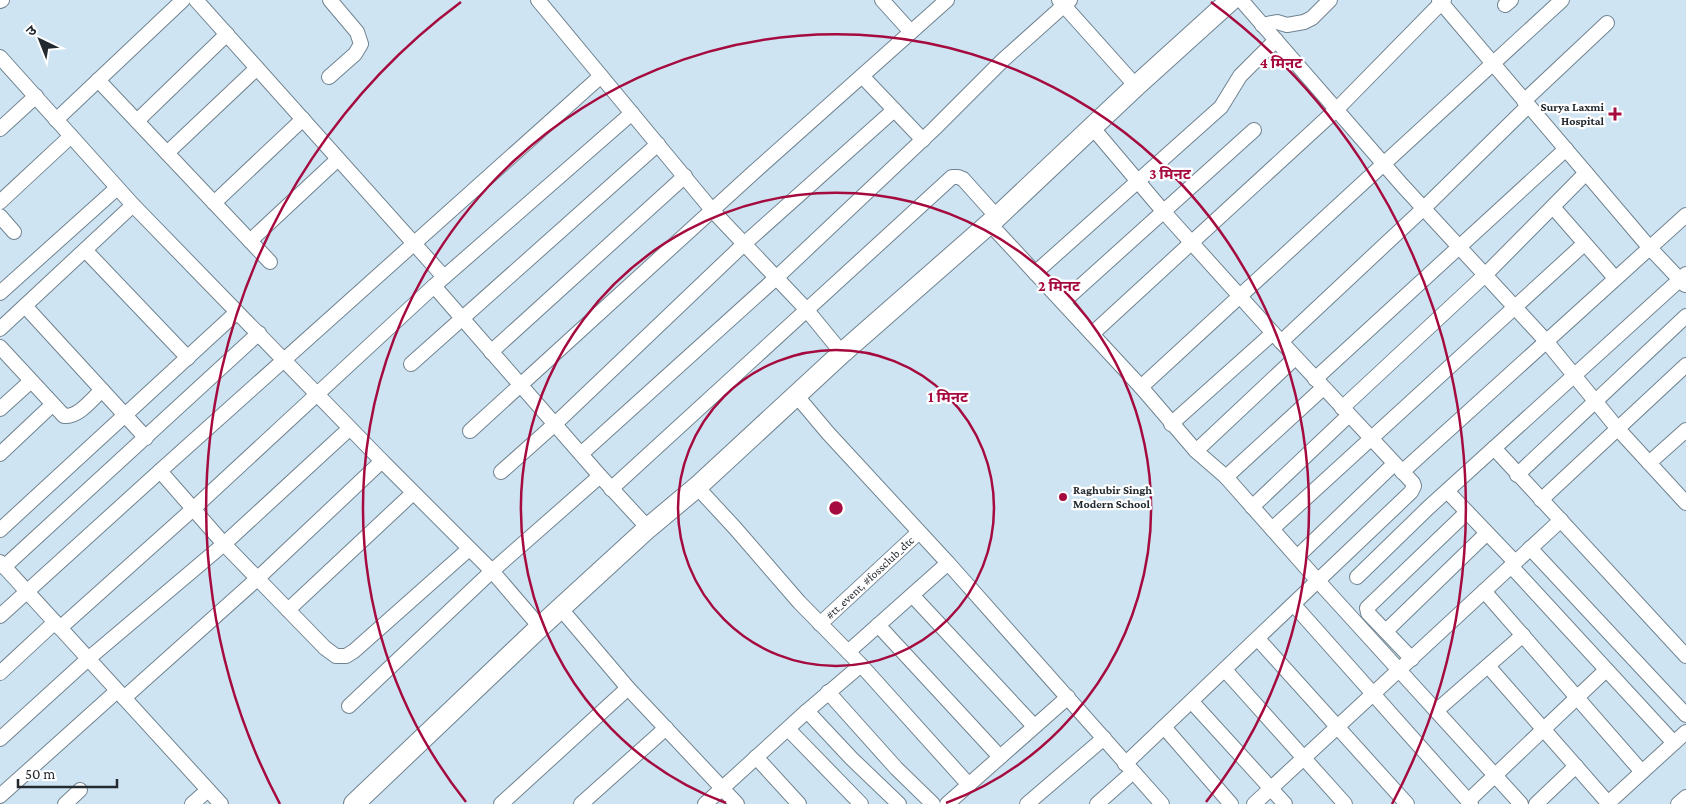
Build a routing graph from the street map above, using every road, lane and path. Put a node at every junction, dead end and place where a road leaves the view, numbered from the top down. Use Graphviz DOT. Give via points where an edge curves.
graph roads {
  1 [pos="183,0"];
  2 [pos="196,0"];
  3 [pos="330,0"];
  4 [pos="538,0"];
  5 [pos="882,0"];
  6 [pos="947,0"];
  7 [pos="1330,0"];
  8 [pos="1562,0"];
  9 [pos="1441,1"];
  10 [pos="1064,2"];
  11 [pos="1227,2"];
  12 [pos="1608,23"];
  13 [pos="1262,24"];
  14 [pos="912,32"];
  15 [pos="227,34"];
  16 [pos="1276,40"];
  17 [pos="0,57"];
  18 [pos="1492,63"];
  19 [pos="258,68"];
  20 [pos="601,76"];
  21 [pos="862,76"];
  22 [pos="329,77"];
  23 [pos="98,80"];
  24 [pos="1136,86"];
  25 [pos="36,96"];
  26 [pos="1526,103"];
  27 [pos="1337,109"];
  28 [pos="894,110"];
  29 [pos="632,113"];
  30 [pos="303,119"];
  31 [pos="56,120"];
  32 [pos="137,121"];
  33 [pos="1092,127"];
  34 [pos="0,129"];
  35 [pos="1254,130"];
  36 [pos="71,136"];
  37 [pos="922,140"];
  38 [pos="658,144"];
  39 [pos="1566,150"];
  40 [pos="167,153"];
  41 [pos="338,159"];
  42 [pos="1384,162"];
  43 [pos="1586,173"];
  44 [pos="685,176"];
  45 [pos="1137,181"];
  46 [pos="117,188"];
  47 [pos="0,202"];
  48 [pos="214,203"];
  49 [pos="133,205"];
  50 [pos="1424,208"];
  51 [pos="1553,208"];
  52 [pos="712,210"];
  53 [pos="1163,211"];
  54 [pos="1686,215"];
  55 [pos="0,216"];
  56 [pos="993,220"];
  57 [pos="14,232"];
  58 [pos="250,241"];
  59 [pos="1192,242"];
  60 [pos="413,243"];
  61 [pos="744,244"];
  62 [pos="1584,244"];
  63 [pos="1458,247"];
  64 [pos="1650,247"];
  65 [pos="85,250"];
  66 [pos="270,262"];
  67 [pos="1035,273"];
  68 [pos="1485,276"];
  69 [pos="776,278"];
  70 [pos="1615,278"];
  71 [pos="1684,280"];
  72 [pos="439,282"];
  73 [pos="0,293"];
  74 [pos="1240,295"];
  75 [pos="1063,302"];
  76 [pos="25,306"];
  77 [pos="1515,308"];
  78 [pos="806,309"];
  79 [pos="237,312"];
  80 [pos="1686,316"];
  81 [pos="462,319"];
  82 [pos="0,328"];
  83 [pos="259,334"];
  84 [pos="1092,334"];
  85 [pos="1277,337"];
  86 [pos="1546,341"];
  87 [pos="491,352"];
  88 [pos="842,353"];
  89 [pos="3,355"];
  90 [pos="188,358"];
  91 [pos="1295,358"];
  92 [pos="283,360"];
  93 [pos="411,364"];
  94 [pos="1686,365"];
  95 [pos="1575,375"];
  96 [pos="31,381"];
  97 [pos="1319,383"];
  98 [pos="520,386"];
  99 [pos="1141,387"];
  100 [pos="102,390"];
  101 [pos="318,395"];
  102 [pos="796,395"];
  103 [pos="1596,402"];
  104 [pos="52,405"];
  105 [pos="0,409"];
  106 [pos="1345,412"];
  107 [pos="126,416"];
  108 [pos="555,424"];
  109 [pos="1171,424"];
  110 [pos="1618,428"];
  111 [pos="349,429"];
  112 [pos="1686,430"];
  113 [pos="470,431"];
  114 [pos="146,438"];
  115 [pos="1371,440"];
  116 [pos="1494,448"];
  117 [pos="1196,451"];
  118 [pos="0,454"];
  119 [pos="581,454"];
  120 [pos="382,461"];
  121 [pos="1649,463"];
  122 [pos="1398,468"];
  123 [pos="160,471"];
  124 [pos="501,472"];
  125 [pos="1517,475"];
  126 [pos="600,476"];
  127 [pos="1226,477"];
  128 [pos="1686,481"];
  129 [pos="697,487"];
  130 [pos="611,488"];
  131 [pos="1447,491"];
  132 [pos="1675,491"];
  133 [pos="414,494"];
  134 [pos="1541,500"];
  135 [pos="1686,503"];
  136 [pos="1252,506"];
  137 [pos="193,509"];
  138 [pos="1467,512"];
  139 [pos="1560,520"];
  140 [pos="648,528"];
  141 [pos="1272,529"];
  142 [pos="0,530"];
  143 [pos="919,532"];
  144 [pos="1487,533"];
  145 [pos="224,544"];
  146 [pos="1530,548"];
  147 [pos="469,549"];
  148 [pos="1296,557"];
  149 [pos="948,563"];
  150 [pos="2,564"];
  151 [pos="1513,564"];
  152 [pos="492,571"];
  153 [pos="1357,577"];
  154 [pos="257,579"];
  155 [pos="1318,581"];
  156 [pos="27,591"];
  157 [pos="1484,591"];
  158 [pos="912,595"];
  159 [pos="1294,605"];
  160 [pos="561,609"];
  161 [pos="288,610"];
  162 [pos="0,616"];
  163 [pos="820,624"];
  164 [pos="58,625"];
  165 [pos="878,625"];
  166 [pos="540,627"];
  167 [pos="1386,631"];
  168 [pos="1523,636"];
  169 [pos="1258,638"];
  170 [pos="848,652"];
  171 [pos="1686,656"];
  172 [pos="88,659"];
  173 [pos="1412,659"];
  174 [pos="861,664"];
  175 [pos="1488,666"];
  176 [pos="1225,670"];
  177 [pos="1399,670"];
  178 [pos="1606,670"];
  179 [pos="0,673"];
  180 [pos="628,688"];
  181 [pos="828,692"];
  182 [pos="121,694"];
  183 [pos="1374,694"];
  184 [pos="1068,697"];
  185 [pos="1578,698"];
  186 [pos="1192,702"];
  187 [pos="348,706"];
  188 [pos="807,711"];
  189 [pos="1436,711"];
  190 [pos="1686,715"];
  191 [pos="1034,726"];
  192 [pos="1164,727"];
  193 [pos="1339,727"];
  194 [pos="666,728"];
  195 [pos="788,729"];
  196 [pos="1543,730"];
  197 [pos="1104,738"];
  198 [pos="1682,738"];
  199 [pos="0,739"];
  200 [pos="756,757"];
  201 [pos="1000,757"];
  202 [pos="1304,758"];
  203 [pos="1576,766"];
  204 [pos="1129,768"];
  205 [pos="1642,772"];
  206 [pos="1494,775"];
  207 [pos="969,785"];
  208 [pos="722,788"];
  209 [pos="1271,788"];
  210 [pos="80,790"];
  211 [pos="208,790"];
  212 [pos="0,796"];
  213 [pos="1686,797"];
  214 [pos="1469,802"];
  215 [pos="1160,803"];
  216 [pos="8,804"];
  217 [pos="65,804"];
  218 [pos="192,804"];
  219 [pos="221,804"];
  220 [pos="354,804"];
  221 [pos="502,804"];
  222 [pos="581,804"];
  223 [pos="706,804"];
  224 [pos="737,804"];
  225 [pos="799,804"];
  226 [pos="861,804"];
  227 [pos="899,804"];
  228 [pos="933,804"];
  229 [pos="947,804"];
  230 [pos="1027,804"];
  231 [pos="1097,804"];
  232 [pos="1231,804"];
  233 [pos="1254,804"];
  234 [pos="1285,804"];
  235 [pos="1345,804"];
  236 [pos="1407,804"];
  237 [pos="1521,804"];
  238 [pos="1536,804"];
  239 [pos="1608,804"];
  240 [pos="1678,804"];
  1 -- 23 [label="street"];
  2 -- 15 [label="street"];
  3 -- 22 [label="street" via="357,32 361,44 355,54"];
  4 -- 20 [label="street"];
  5 -- 14 [label="street"];
  6 -- 14 [label="street"];
  7 -- 13 [label="street" via="1304,22"];
  8 -- 18 [label="street"];
  9 -- 18 [label="street"];
  9 -- 27 [label="street"];
  10 -- 24 [label="street"];
  10 -- 37 [label="street"];
  11 -- 13 [label="street"];
  11 -- 24 [label="street"];
  12 -- 26 [label="street"];
  13 -- 16 [label="street"];
  14 -- 21 [label="street"];
  15 -- 19 [label="street"];
  15 -- 32 [label="street"];
  16 -- 27 [label="street"];
  16 -- 45 [label="street" via="1240,76 1221,107"];
  17 -- 25 [label="street"];
  18 -- 26 [label="street"];
  18 -- 42 [label="street"];
  19 -- 30 [label="street"];
  19 -- 40 [label="street"];
  20 -- 29 [label="street"];
  20 -- 60 [label="street"];
  21 -- 28 [label="street"];
  21 -- 52 [label="street"];
  23 -- 31 [label="street"];
  23 -- 32 [label="street"];
  24 -- 33 [label="street"];
  25 -- 31 [label="street"];
  25 -- 34 [label="street"];
  26 -- 39 [label="street"];
  26 -- 50 [label="street"];
  27 -- 42 [label="street"];
  27 -- 59 [label="street"];
  28 -- 37 [label="street"];
  28 -- 61 [label="street"];
  29 -- 38 [label="street"];
  29 -- 72 [label="street"];
  30 -- 41 [label="street"];
  30 -- 48 [label="street"];
  31 -- 36 [label="street"];
  32 -- 40 [label="street"];
  33 -- 45 [label="street"];
  33 -- 56 [label="street"];
  35 -- 53 [label="street"];
  36 -- 46 [label="street"];
  36 -- 47 [label="street"];
  37 -- 69 [label="street"];
  38 -- 44 [label="street"];
  38 -- 81 [label="street"];
  39 -- 43 [label="street"];
  39 -- 63 [label="street"];
  40 -- 48 [label="street"];
  41 -- 58 [label="street"];
  41 -- 60 [label="street"];
  42 -- 50 [label="street"];
  42 -- 74 [label="street"];
  43 -- 51 [label="street"];
  43 -- 64 [label="street"];
  44 -- 52 [label="street"];
  44 -- 87 [label="street"];
  45 -- 53 [label="street"];
  45 -- 67 [label="street"];
  46 -- 49 [label="street"];
  46 -- 73 [label="street"];
  48 -- 58 [label="street"];
  49 -- 65 [label="street"];
  49 -- 79 [label="street"];
  50 -- 63 [label="street"];
  50 -- 85 [label="street"];
  51 -- 62 [label="street"];
  51 -- 68 [label="street"];
  52 -- 61 [label="street"];
  52 -- 98 [label="street"];
  53 -- 59 [label="street"];
  53 -- 75 [label="street"];
  54 -- 64 [label="street"];
  55 -- 57 [label="street"];
  56 -- 67 [label="street"];
  56 -- 78 [label="street" via="963,179 952,177"];
  56 -- 88 [label="street"];
  58 -- 66 [label="street"];
  59 -- 74 [label="street"];
  59 -- 84 [label="street"];
  60 -- 72 [label="street"];
  60 -- 92 [label="street"];
  61 -- 69 [label="street"];
  61 -- 108 [label="street"];
  62 -- 70 [label="street"];
  62 -- 77 [label="street"];
  63 -- 68 [label="street"];
  63 -- 97 [label="street"];
  64 -- 70 [label="street"];
  64 -- 71 [label="street"];
  65 -- 76 [label="street"];
  65 -- 90 [label="street"];
  67 -- 75 [label="street"];
  68 -- 77 [label="street"];
  68 -- 106 [label="street"];
  69 -- 78 [label="street"];
  69 -- 119 [label="street"];
  70 -- 86 [label="street"];
  71 -- 95 [label="street"];
  72 -- 81 [label="street"];
  72 -- 101 [label="street"];
  74 -- 85 [label="street"];
  74 -- 99 [label="street"];
  75 -- 84 [label="street"];
  76 -- 82 [label="street"];
  76 -- 100 [label="street"];
  77 -- 86 [label="street"];
  77 -- 115 [label="street"];
  78 -- 88 [label="street"];
  78 -- 130 [label="street"];
  79 -- 83 [label="street"];
  79 -- 90 [label="street"];
  80 -- 103 [label="street"];
  81 -- 87 [label="street"];
  81 -- 93 [label="street"];
  83 -- 92 [label="street"];
  83 -- 114 [label="street"];
  84 -- 99 [label="street"];
  85 -- 91 [label="street"];
  85 -- 109 [label="street"];
  86 -- 95 [label="street"];
  86 -- 122 [label="street"];
  87 -- 98 [label="street"];
  88 -- 102 [label="street"];
  89 -- 96 [label="street"];
  90 -- 107 [label="street"];
  91 -- 97 [label="street"];
  91 -- 117 [label="street"];
  92 -- 101 [label="street"];
  92 -- 123 [label="street"];
  94 -- 110 [label="street"];
  95 -- 103 [label="street"];
  95 -- 116 [label="street"];
  96 -- 104 [label="street"];
  96 -- 105 [label="street"];
  97 -- 106 [label="street"];
  97 -- 127 [label="street"];
  98 -- 108 [label="street"];
  98 -- 113 [label="street"];
  99 -- 109 [label="street"];
  100 -- 104 [label="street" via="70,417"];
  100 -- 107 [label="street"];
  101 -- 111 [label="street"];
  101 -- 137 [label="street"];
  102 -- 129 [label="street"];
  102 -- 143 [label="street"];
  103 -- 110 [label="street"];
  103 -- 125 [label="street"];
  104 -- 118 [label="street"];
  106 -- 115 [label="street"];
  106 -- 136 [label="street"];
  107 -- 114 [label="street"];
  107 -- 142 [label="street"];
  108 -- 119 [label="street"];
  108 -- 124 [label="street"];
  109 -- 117 [label="street"];
  110 -- 121 [label="street"];
  110 -- 134 [label="street"];
  111 -- 120 [label="street"];
  111 -- 145 [label="street"];
  112 -- 121 [label="street"];
  114 -- 150 [label="street"];
  115 -- 122 [label="street"];
  115 -- 141 [label="street"];
  116 -- 125 [label="street"];
  116 -- 131 [label="street"];
  117 -- 127 [label="street"];
  119 -- 126 [label="street"];
  120 -- 133 [label="street"];
  120 -- 154 [label="street"];
  121 -- 132 [label="street"];
  122 -- 148 [label="street"];
  122 -- 155 [label="street" via="1413,484 1413,489"];
  123 -- 137 [label="street"];
  123 -- 156 [label="street"];
  125 -- 134 [label="street"];
  126 -- 130 [label="street"];
  126 -- 152 [label="street"];
  127 -- 136 [label="street"];
  128 -- 132 [label="street"];
  129 -- 140 [label="street"];
  129 -- 163 [label="street"];
  130 -- 140 [label="street"];
  131 -- 138 [label="street"];
  131 -- 153 [label="street"];
  132 -- 135 [label="street"];
  133 -- 147 [label="street"];
  133 -- 161 [label="street"];
  134 -- 139 [label="street"];
  136 -- 141 [label="street"];
  137 -- 145 [label="street"];
  137 -- 164 [label="street"];
  138 -- 144 [label="street"];
  138 -- 167 [label="street" via="1367,608"];
  139 -- 146 [label="street"];
  139 -- 171 [label="street"];
  140 -- 160 [label="street"];
  141 -- 148 [label="street"];
  143 -- 149 [label="street"];
  143 -- 163 [label="street, #tt_event, #fossclub_dtc"];
  144 -- 151 [label="street"];
  144 -- 167 [label="street"];
  145 -- 154 [label="street"];
  145 -- 172 [label="street"];
  146 -- 151 [label="street"];
  146 -- 190 [label="street"];
  147 -- 152 [label="street"];
  147 -- 161 [label="street" via="346,656 332,654"];
  148 -- 155 [label="street"];
  149 -- 158 [label="street"];
  149 -- 184 [label="street"];
  150 -- 156 [label="street"];
  151 -- 157 [label="street"];
  151 -- 178 [label="street"];
  152 -- 166 [label="street"];
  152 -- 187 [label="street"];
  154 -- 161 [label="street"];
  154 -- 182 [label="street"];
  155 -- 159 [label="street"];
  155 -- 177 [label="street"];
  156 -- 162 [label="street"];
  156 -- 164 [label="street"];
  157 -- 168 [label="street"];
  157 -- 173 [label="street"];
  158 -- 165 [label="street"];
  158 -- 191 [label="street"];
  159 -- 169 [label="street"];
  159 -- 183 [label="street"];
  160 -- 166 [label="street"];
  160 -- 180 [label="street"];
  163 -- 170 [label="street"];
  164 -- 172 [label="street"];
  164 -- 179 [label="street"];
  165 -- 170 [label="street"];
  165 -- 201 [label="street"];
  166 -- 220 [label="street"];
  167 -- 173 [label="street"];
  168 -- 175 [label="street"];
  168 -- 185 [label="street"];
  169 -- 176 [label="street"];
  169 -- 193 [label="street"];
  170 -- 174 [label="street"];
  172 -- 182 [label="street"];
  172 -- 199 [label="street"];
  173 -- 177 [label="street"];
  174 -- 181 [label="street"];
  174 -- 207 [label="street"];
  175 -- 189 [label="street"];
  175 -- 196 [label="street"];
  176 -- 186 [label="street"];
  176 -- 202 [label="street"];
  177 -- 183 [label="street"];
  177 -- 189 [label="street"];
  178 -- 185 [label="street"];
  178 -- 198 [label="street"];
  180 -- 194 [label="street"];
  180 -- 221 [label="street"];
  181 -- 188 [label="street"];
  181 -- 228 [label="street"];
  182 -- 211 [label="street"];
  182 -- 212 [label="street"];
  183 -- 193 [label="street"];
  183 -- 214 [label="street"];
  184 -- 191 [label="street"];
  184 -- 197 [label="street"];
  185 -- 196 [label="street"];
  185 -- 205 [label="street"];
  186 -- 192 [label="street"];
  186 -- 209 [label="street"];
  188 -- 195 [label="street"];
  188 -- 227 [label="street"];
  189 -- 206 [label="street"];
  191 -- 201 [label="street"];
  192 -- 204 [label="street"];
  192 -- 232 [label="street"];
  193 -- 202 [label="street"];
  193 -- 236 [label="street"];
  194 -- 208 [label="street"];
  194 -- 222 [label="street"];
  195 -- 200 [label="street"];
  195 -- 226 [label="street"];
  196 -- 203 [label="street"];
  196 -- 206 [label="street"];
  197 -- 204 [label="street"];
  197 -- 230 [label="street"];
  198 -- 205 [label="street"];
  200 -- 208 [label="street"];
  200 -- 225 [label="street"];
  201 -- 207 [label="street"];
  202 -- 209 [label="street"];
  202 -- 235 [label="street"];
  203 -- 238 [label="street"];
  203 -- 239 [label="street"];
  204 -- 215 [label="street"];
  204 -- 231 [label="street"];
  205 -- 239 [label="street"];
  206 -- 214 [label="street"];
  206 -- 237 [label="street"];
  207 -- 229 [label="street"];
  208 -- 223 [label="street"];
  208 -- 224 [label="street"];
  209 -- 233 [label="street"];
  209 -- 234 [label="street"];
  210 -- 217 [label="street"];
  211 -- 218 [label="street"];
  211 -- 219 [label="street"];
  212 -- 216 [label="street"];
  213 -- 240 [label="street"];
}
